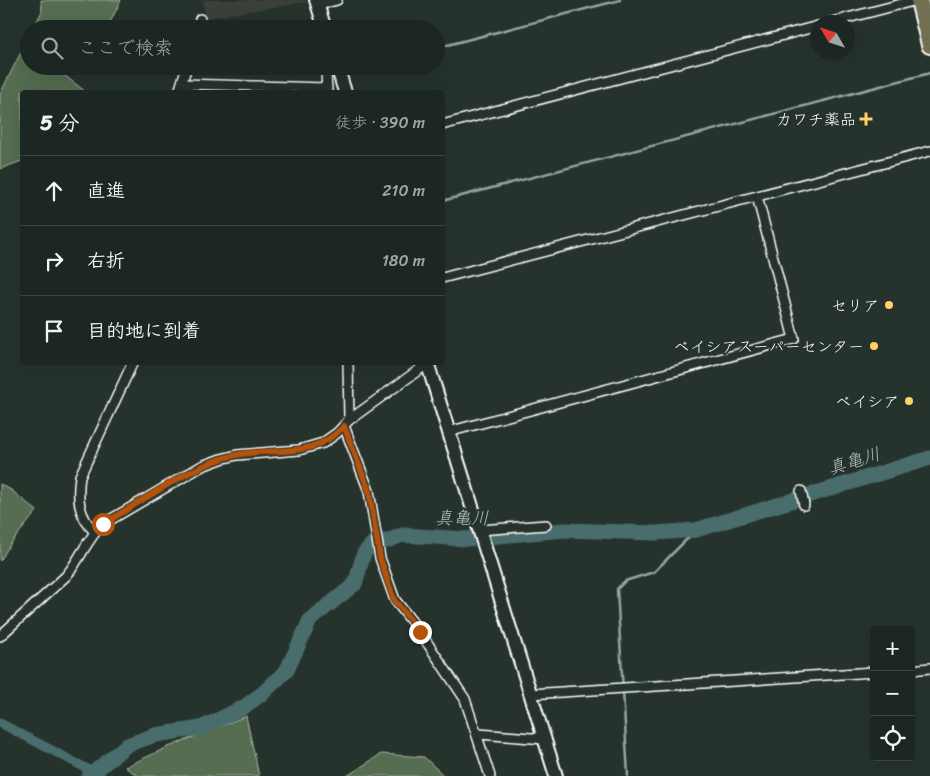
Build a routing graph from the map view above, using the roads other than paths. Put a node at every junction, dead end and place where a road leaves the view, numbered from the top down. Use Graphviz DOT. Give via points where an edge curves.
graph roads {
  1 [pos="337,0"];
  2 [pos="918,0"];
  3 [pos="317,3"];
  4 [pos="855,16"];
  5 [pos="322,20"];
  6 [pos="810,28"];
  7 [pos="930,46"];
  8 [pos="185,75"];
  9 [pos="326,75"];
  10 [pos="340,75"];
  11 [pos="181,88"];
  12 [pos="327,90"];
  13 [pos="344,90"];
  14 [pos="445,124"];
  15 [pos="930,151"];
  16 [pos="757,196"];
  17 [pos="445,277"];
  18 [pos="132,365"];
  19 [pos="348,365"];
  20 [pos="424,365"];
  21 [pos="428,365"];
  22 [pos="347,423"];
  23 [pos="448,432"];
  24 [pos="801,491"];
  25 [pos="804,505"];
  26 [pos="546,525"];
  27 [pos="480,530"];
  28 [pos="95,532"];
  29 [pos="0,636"];
  30 [pos="930,668"];
  31 [pos="915,670"];
  32 [pos="870,672"];
  33 [pos="530,694"];
  34 [pos="478,734"];
  35 [pos="545,739"];
  36 [pos="490,776"];
  37 [pos="556,776"];
  1 -- 3 [label="street"];
  2 -- 4 [label="street"];
  2 -- 7 [label="highway"];
  3 -- 5 [label="street"];
  6 -- 14 [label="street"];
  8 -- 11 [label="street"];
  9 -- 12 [label="street"];
  10 -- 13 [label="street"];
  11 -- 12 [label="street"];
  15 -- 16 [label="street"];
  16 -- 17 [label="street"];
  16 -- 23 [label="street" via="794,339"];
  18 -- 28 [label="street" via="80,476 77,493 80,510 86,524"];
  19 -- 22 [label="street"];
  20 -- 22 [label="street"];
  21 -- 23 [label="street"];
  22 -- 28 [label="street" via="323,443 299,450 237,454 202,466 103,524"];
  22 -- 34 [label="street" via="369,491 380,558 394,600 465,699"];
  23 -- 27 [label="street"];
  24 -- 25 [label="street"];
  26 -- 27 [label="street"];
  27 -- 33 [label="street"];
  28 -- 29 [label="street" via="66,576"];
  30 -- 31 [label="street"];
  32 -- 33 [label="street"];
  33 -- 35 [label="street"];
  34 -- 35 [label="street"];
  34 -- 36 [label="street"];
  35 -- 37 [label="street"];
}
